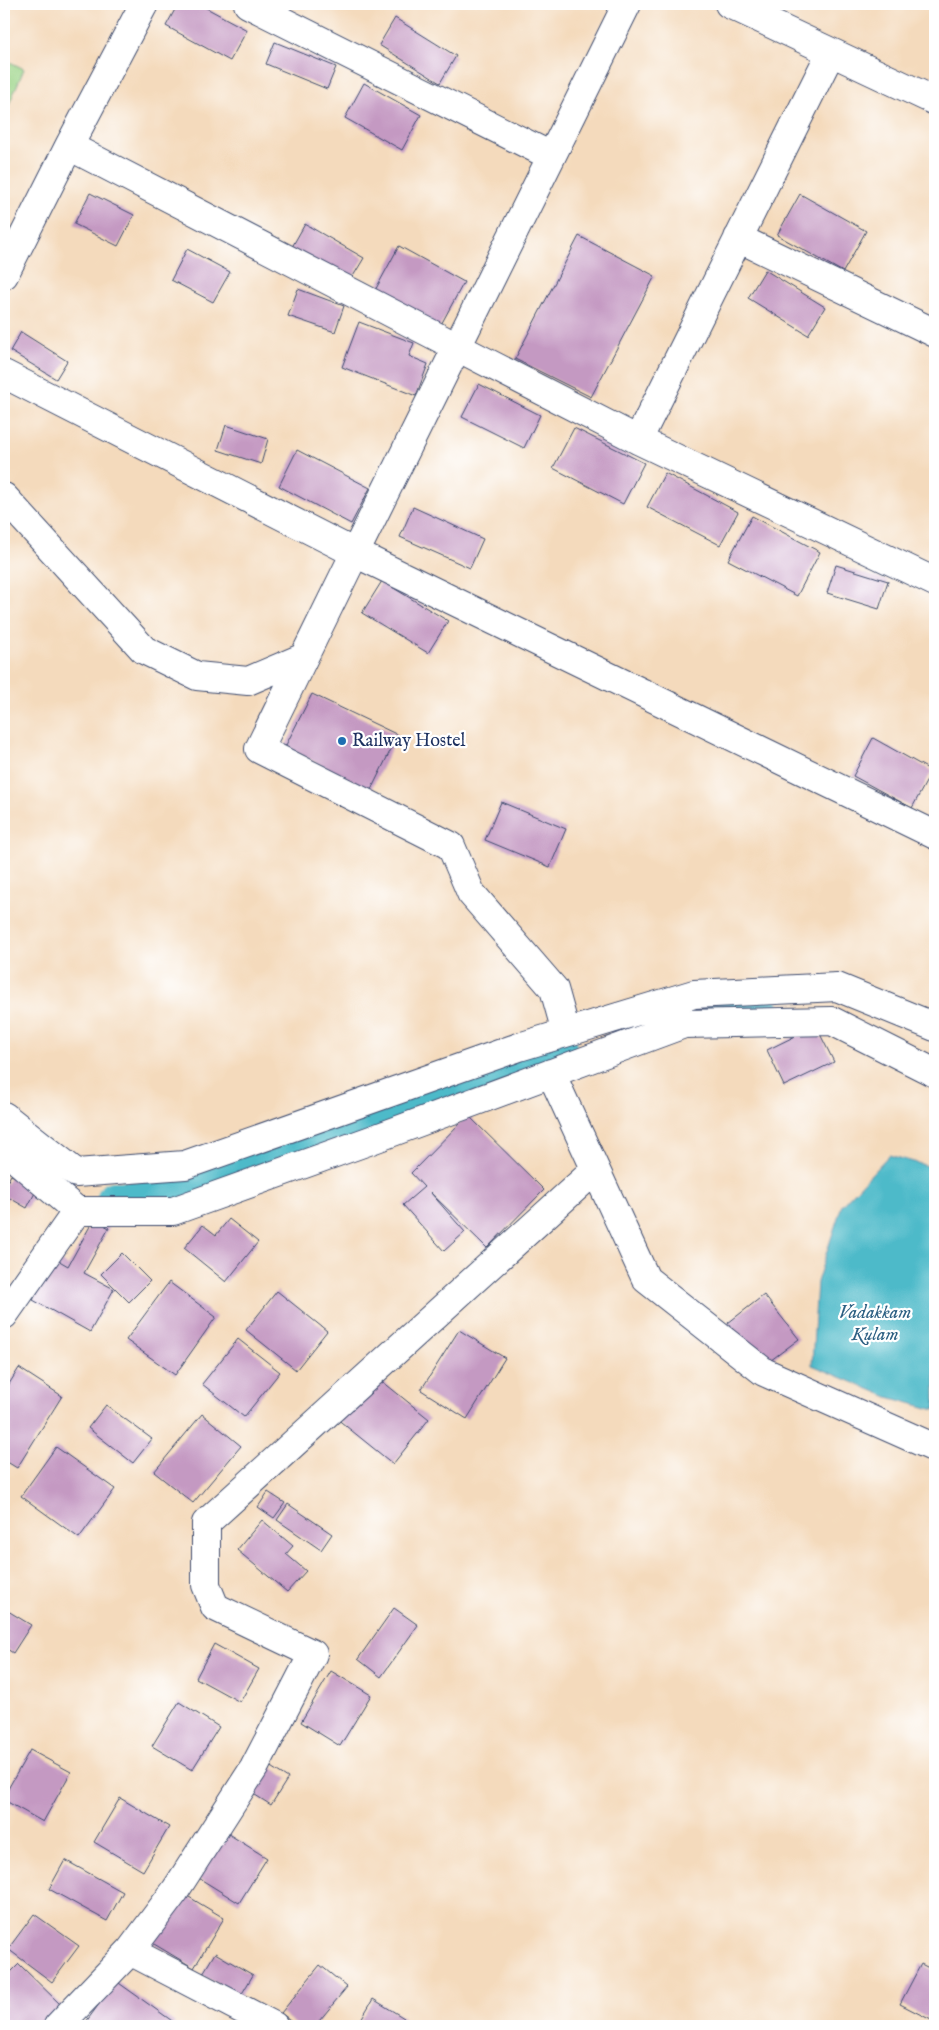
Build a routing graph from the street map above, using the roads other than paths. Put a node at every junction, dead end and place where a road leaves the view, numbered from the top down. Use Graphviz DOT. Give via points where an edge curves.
graph roads {
  1 [pos="144,4"];
  2 [pos="248,4"];
  3 [pos="627,4"];
  4 [pos="729,4"];
  5 [pos="830,52"];
  6 [pos="935,101"];
  7 [pos="69,146"];
  8 [pos="551,156"];
  9 [pos="738,238"];
  10 [pos="4,275"];
  11 [pos="935,333"];
  12 [pos="457,347"];
  13 [pos="4,374"];
  14 [pos="638,440"];
  15 [pos="4,498"];
  16 [pos="355,554"];
  17 [pos="935,582"];
  18 [pos="304,657"];
  19 [pos="935,835"];
  20 [pos="935,1027"];
  21 [pos="566,1032"];
  22 [pos="550,1073"];
  23 [pos="935,1073"];
  24 [pos="4,1116"];
  25 [pos="4,1149"];
  26 [pos="595,1170"];
  27 [pos="77,1211"];
  28 [pos="4,1316"];
  29 [pos="935,1448"];
  30 [pos="130,1952"];
  31 [pos="58,2026"];
  32 [pos="274,2026"];
  1 -- 7 [label="street"];
  2 -- 8 [label="street"];
  3 -- 8 [label="street"];
  4 -- 5 [label="street"];
  5 -- 6 [label="street"];
  5 -- 9 [label="street"];
  7 -- 10 [label="street"];
  7 -- 12 [label="street"];
  8 -- 12 [label="street"];
  9 -- 11 [label="street"];
  9 -- 14 [label="street"];
  12 -- 14 [label="street"];
  12 -- 16 [label="street"];
  13 -- 16 [label="street"];
  14 -- 17 [label="street"];
  15 -- 18 [label="street" via="144,650 197,676 248,682"];
  16 -- 18 [label="street"];
  16 -- 19 [label="street"];
  18 -- 21 [label="street" via="259,749 451,846 472,893 554,989"];
  20 -- 21 [label="street" via="837,986 694,994"];
  21 -- 24 [label="street" via="185,1165 76,1173"];
  22 -- 23 [label="street" via="684,1024 832,1021"];
  22 -- 26 [label="street"];
  22 -- 27 [label="street" via="173,1211"];
  25 -- 27 [label="street"];
  26 -- 29 [label="street" via="646,1279 764,1372"];
  26 -- 30 [label="street" via="206,1523 206,1585 215,1607 313,1654 254,1768 176,1891"];
  27 -- 28 [label="street"];
  30 -- 31 [label="street"];
  30 -- 32 [label="street"];
}
